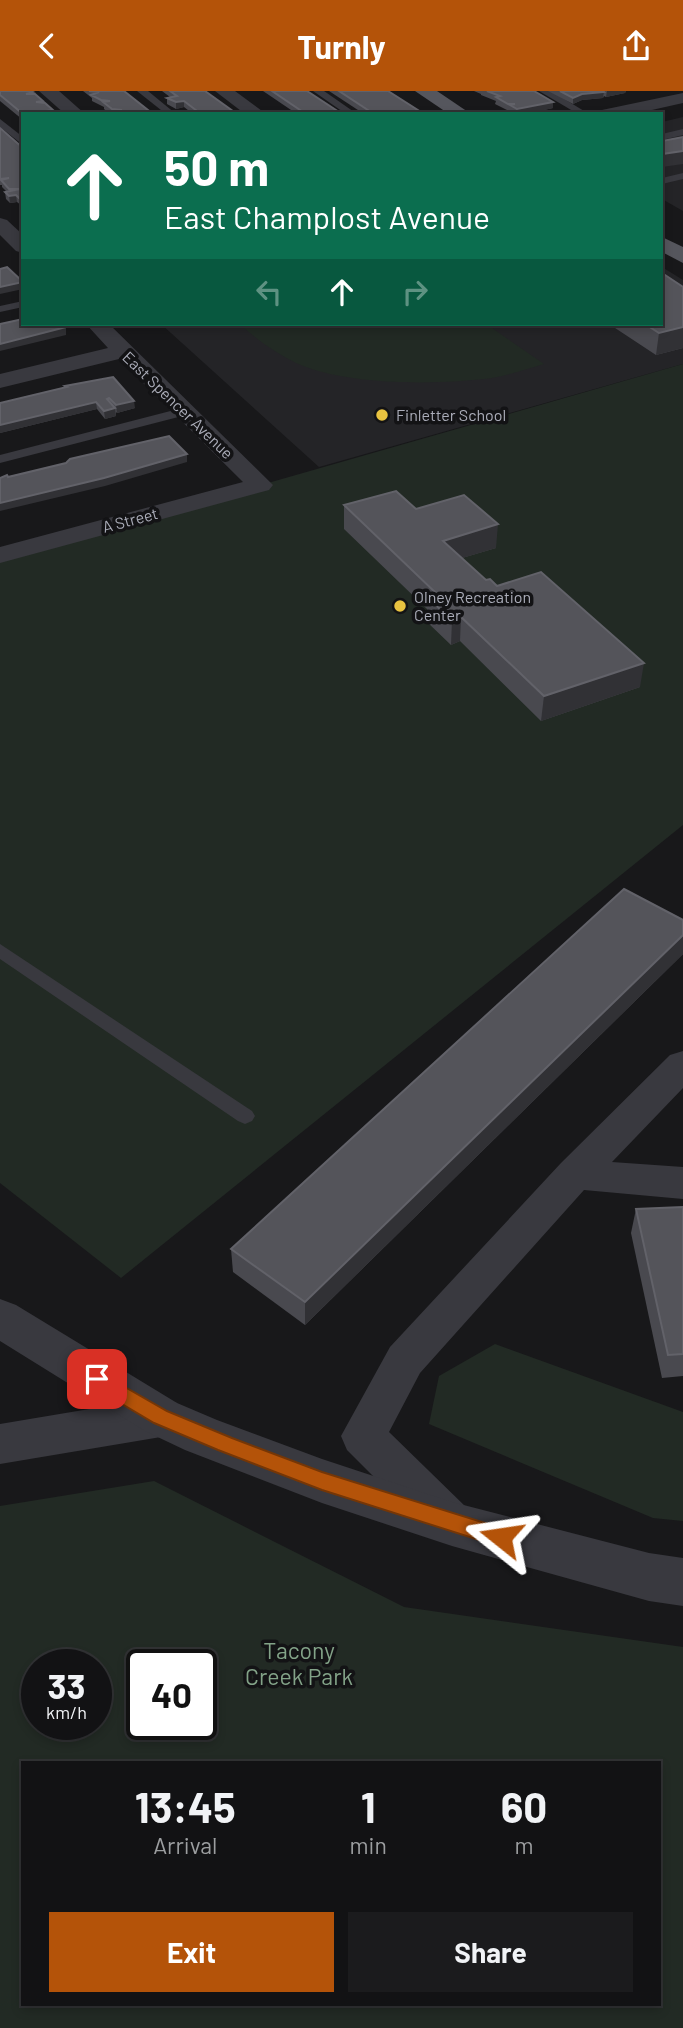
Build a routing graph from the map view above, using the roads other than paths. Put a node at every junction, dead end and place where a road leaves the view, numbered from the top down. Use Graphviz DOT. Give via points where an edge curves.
graph roads {
  1 [pos="48,91"];
  2 [pos="142,91"];
  3 [pos="224,91"];
  4 [pos="318,91"];
  5 [pos="424,91"];
  6 [pos="544,91"];
  7 [pos="683,98"];
  8 [pos="74,112"];
  9 [pos="169,112"];
  10 [pos="254,112"];
  11 [pos="350,112"];
  12 [pos="458,112"];
  13 [pos="581,112"];
  14 [pos="617,112"];
  15 [pos="0,122"];
  16 [pos="683,132"];
  17 [pos="663,137"];
  18 [pos="21,140"];
  19 [pos="683,166"];
  20 [pos="663,170"];
  21 [pos="683,176"];
  22 [pos="663,181"];
  23 [pos="0,224"];
  24 [pos="663,225"];
  25 [pos="683,237"];
  26 [pos="15,241"];
  27 [pos="663,244"];
  28 [pos="683,257"];
  29 [pos="21,304"];
  30 [pos="0,309"];
  31 [pos="99,326"];
  32 [pos="123,351"];
  33 [pos="0,381"];
  34 [pos="186,411"];
  35 [pos="0,459"];
  36 [pos="260,485"];
  37 [pos="0,555"];
  38 [pos="0,950"];
  39 [pos="683,1065"];
  40 [pos="245,1116"];
  41 [pos="575,1174"];
  42 [pos="683,1183"];
  43 [pos="0,1318"];
  44 [pos="160,1417"];
  45 [pos="0,1444"];
  46 [pos="452,1524"];
  47 [pos="683,1582"];
  1 -- 8 [label="street"];
  2 -- 9 [label="lane"];
  3 -- 10 [label="street"];
  4 -- 11 [label="lane"];
  5 -- 12 [label="main road"];
  6 -- 13 [label="lane"];
  7 -- 14 [label="street"];
  15 -- 18 [label="lane"];
  16 -- 17 [label="lane"];
  19 -- 20 [label="lane"];
  21 -- 22 [label="lane"];
  23 -- 26 [label="street"];
  24 -- 25 [label="main road"];
  27 -- 28 [label="main road"];
  29 -- 30 [label="lane"];
  31 -- 32 [label="street, East Spencer Avenue"];
  32 -- 33 [label="street"];
  32 -- 34 [label="street, East Spencer Avenue"];
  34 -- 35 [label="lane"];
  34 -- 36 [label="street, East Spencer Avenue"];
  36 -- 37 [label="street, A Street"];
  38 -- 40 [label="lane"];
  39 -- 41 [label="street"];
  41 -- 42 [label="street"];
  41 -- 46 [label="street" via="405,1360 363,1436"];
  43 -- 44 [label="street"];
  44 -- 45 [label="street"];
  44 -- 46 [label="street" via="322,1481"];
  46 -- 47 [label="street"];
}
